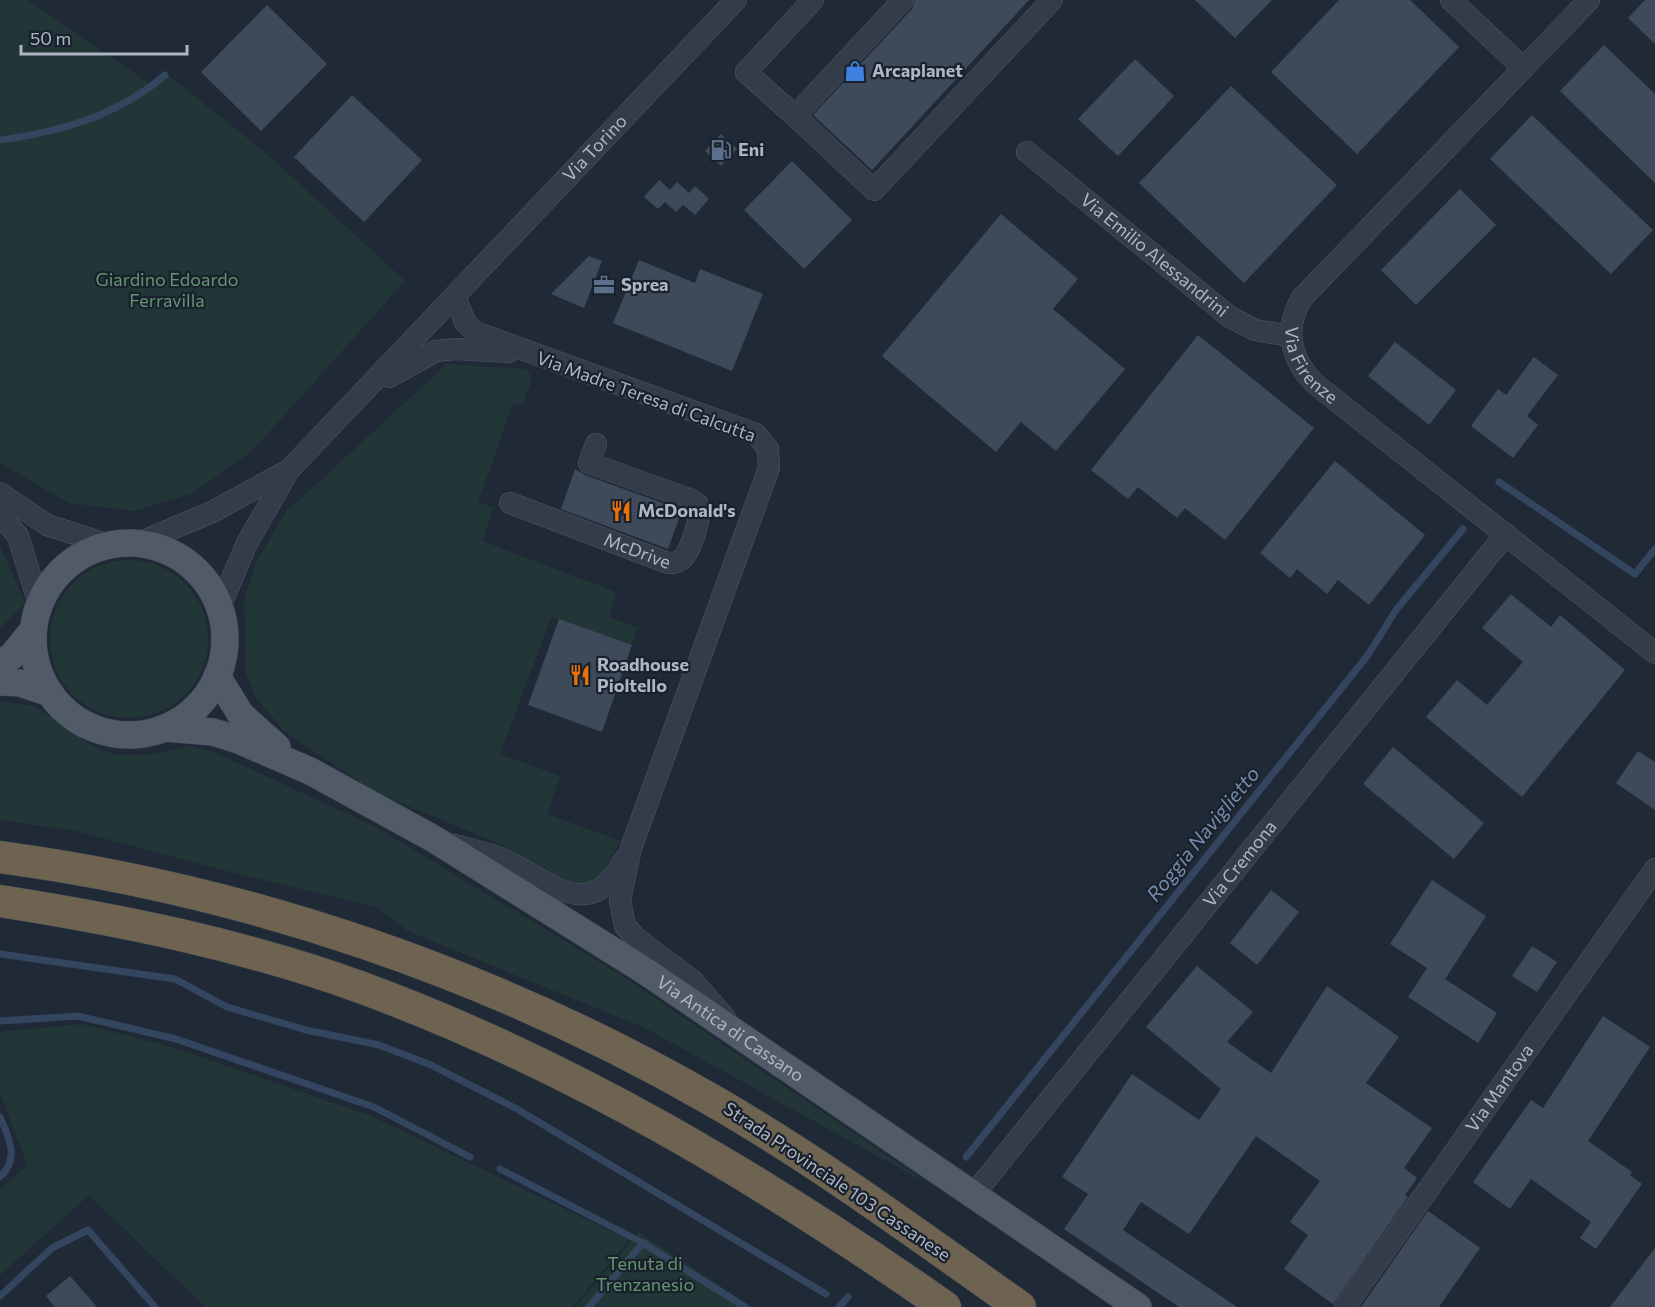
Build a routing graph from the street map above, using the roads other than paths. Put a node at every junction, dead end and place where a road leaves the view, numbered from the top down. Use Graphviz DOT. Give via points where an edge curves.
graph roads {
  1 [pos="813,0"];
  2 [pos="903,0"];
  3 [pos="1052,0"];
  4 [pos="1451,0"];
  5 [pos="1589,0"];
  6 [pos="734,1"];
  7 [pos="1523,68"];
  8 [pos="795,116"];
  9 [pos="1027,152"];
  10 [pos="455,296"];
  11 [pos="1291,336"];
  12 [pos="528,353"];
  13 [pos="363,393"];
  14 [pos="596,444"];
  15 [pos="289,470"];
  16 [pos="0,493"];
  17 [pos="510,503"];
  18 [pos="0,515"];
  19 [pos="1506,534"];
  20 [pos="136,544"];
  21 [pos="109,545"];
  22 [pos="219,609"];
  23 [pos="36,617"];
  24 [pos="1655,653"];
  25 [pos="0,664"];
  26 [pos="217,676"];
  27 [pos="0,682"];
  28 [pos="50,693"];
  29 [pos="165,728"];
  30 [pos="309,771"];
  31 [pos="434,839"];
  32 [pos="631,848"];
  33 [pos="0,857"];
  34 [pos="1655,869"];
  35 [pos="0,901"];
  36 [pos="738,1032"];
  37 [pos="974,1194"];
  38 [pos="949,1257"];
  39 [pos="943,1307"];
  40 [pos="1020,1307"];
  41 [pos="1033,1307"];
  42 [pos="1138,1307"];
  43 [pos="1345,1307"];
  1 -- 8 [label="street" via="747,72"];
  2 -- 8 [label="street"];
  3 -- 8 [label="street" via="874,190"];
  4 -- 7 [label="street"];
  5 -- 7 [label="street, Via Firenze"];
  6 -- 10 [label="street, Via Torino"];
  7 -- 11 [label="street, Via Firenze" via="1302,298 1293,317"];
  9 -- 11 [label="street, Via Emilio Alessandrini" via="1230,317 1255,330"];
  10 -- 12 [label="street, Via Madre Teresa di Calcutta" via="471,330"];
  10 -- 13 [label="street, Via Torino"];
  11 -- 19 [label="street, Via Firenze" via="1298,361 1314,383"];
  12 -- 13 [label="street, Via Madre Teresa di Calcutta" via="436,351"];
  12 -- 32 [label="street, Via Madre Teresa di Calcutta" via="756,434 770,453 769,468"];
  13 -- 15 [label="street"];
  14 -- 17 [label="street, McDrive" via="589,463 698,505 700,518 680,561 668,562"];
  15 -- 20 [label="street" via="212,512"];
  15 -- 22 [label="street" via="247,543"];
  16 -- 21 [label="street" via="47,525"];
  18 -- 23 [label="street" via="18,536"];
  19 -- 24 [label="street, Via Firenze"];
  19 -- 37 [label="street, Via Cremona"];
  20 -- 21 [label="main road"];
  20 -- 22 [label="main road" via="168,552 189,565 207,584"];
  21 -- 23 [label="main road" via="84,554 67,566 51,583"];
  22 -- 26 [label="main road" via="224,643"];
  23 -- 25 [label="main road" via="12,656"];
  23 -- 28 [label="main road" via="35,661"];
  26 -- 29 [label="main road" via="193,710"];
  26 -- 30 [label="main road, Via Antica di Cassano" via="248,723"];
  27 -- 28 [label="main road" via="20,683"];
  28 -- 29 [label="main road" via="74,718 101,731 131,735"];
  29 -- 30 [label="main road, Via Antica di Cassano" via="228,736"];
  30 -- 31 [label="main road, Via Antica di Cassano"];
  31 -- 32 [label="street, Via Madre Teresa di Calcutta" via="507,860 563,893 574,895 590,894 604,887"];
  31 -- 36 [label="main road, Via Antica di Cassano"];
  32 -- 36 [label="street, Via Madre Teresa di Calcutta" via="620,900 625,926 631,935 692,980"];
  33 -- 38 [label="highway, Strada Provinciale 103 Cassanese" via="106,875 226,902 366,944 488,990 607,1044 716,1102 814,1163"];
  34 -- 43 [label="street, Via Mantova"];
  35 -- 39 [label="highway" via="113,920 215,944 352,985 426,1014 559,1074 680,1136 770,1190"];
  36 -- 37 [label="main road, Via Antica di Cassano"];
  37 -- 42 [label="main road, Via Antica di Cassano"];
  38 -- 40 [label="highway, Strada Provinciale 103 Cassanese"];
  38 -- 41 [label="highway"];
}
